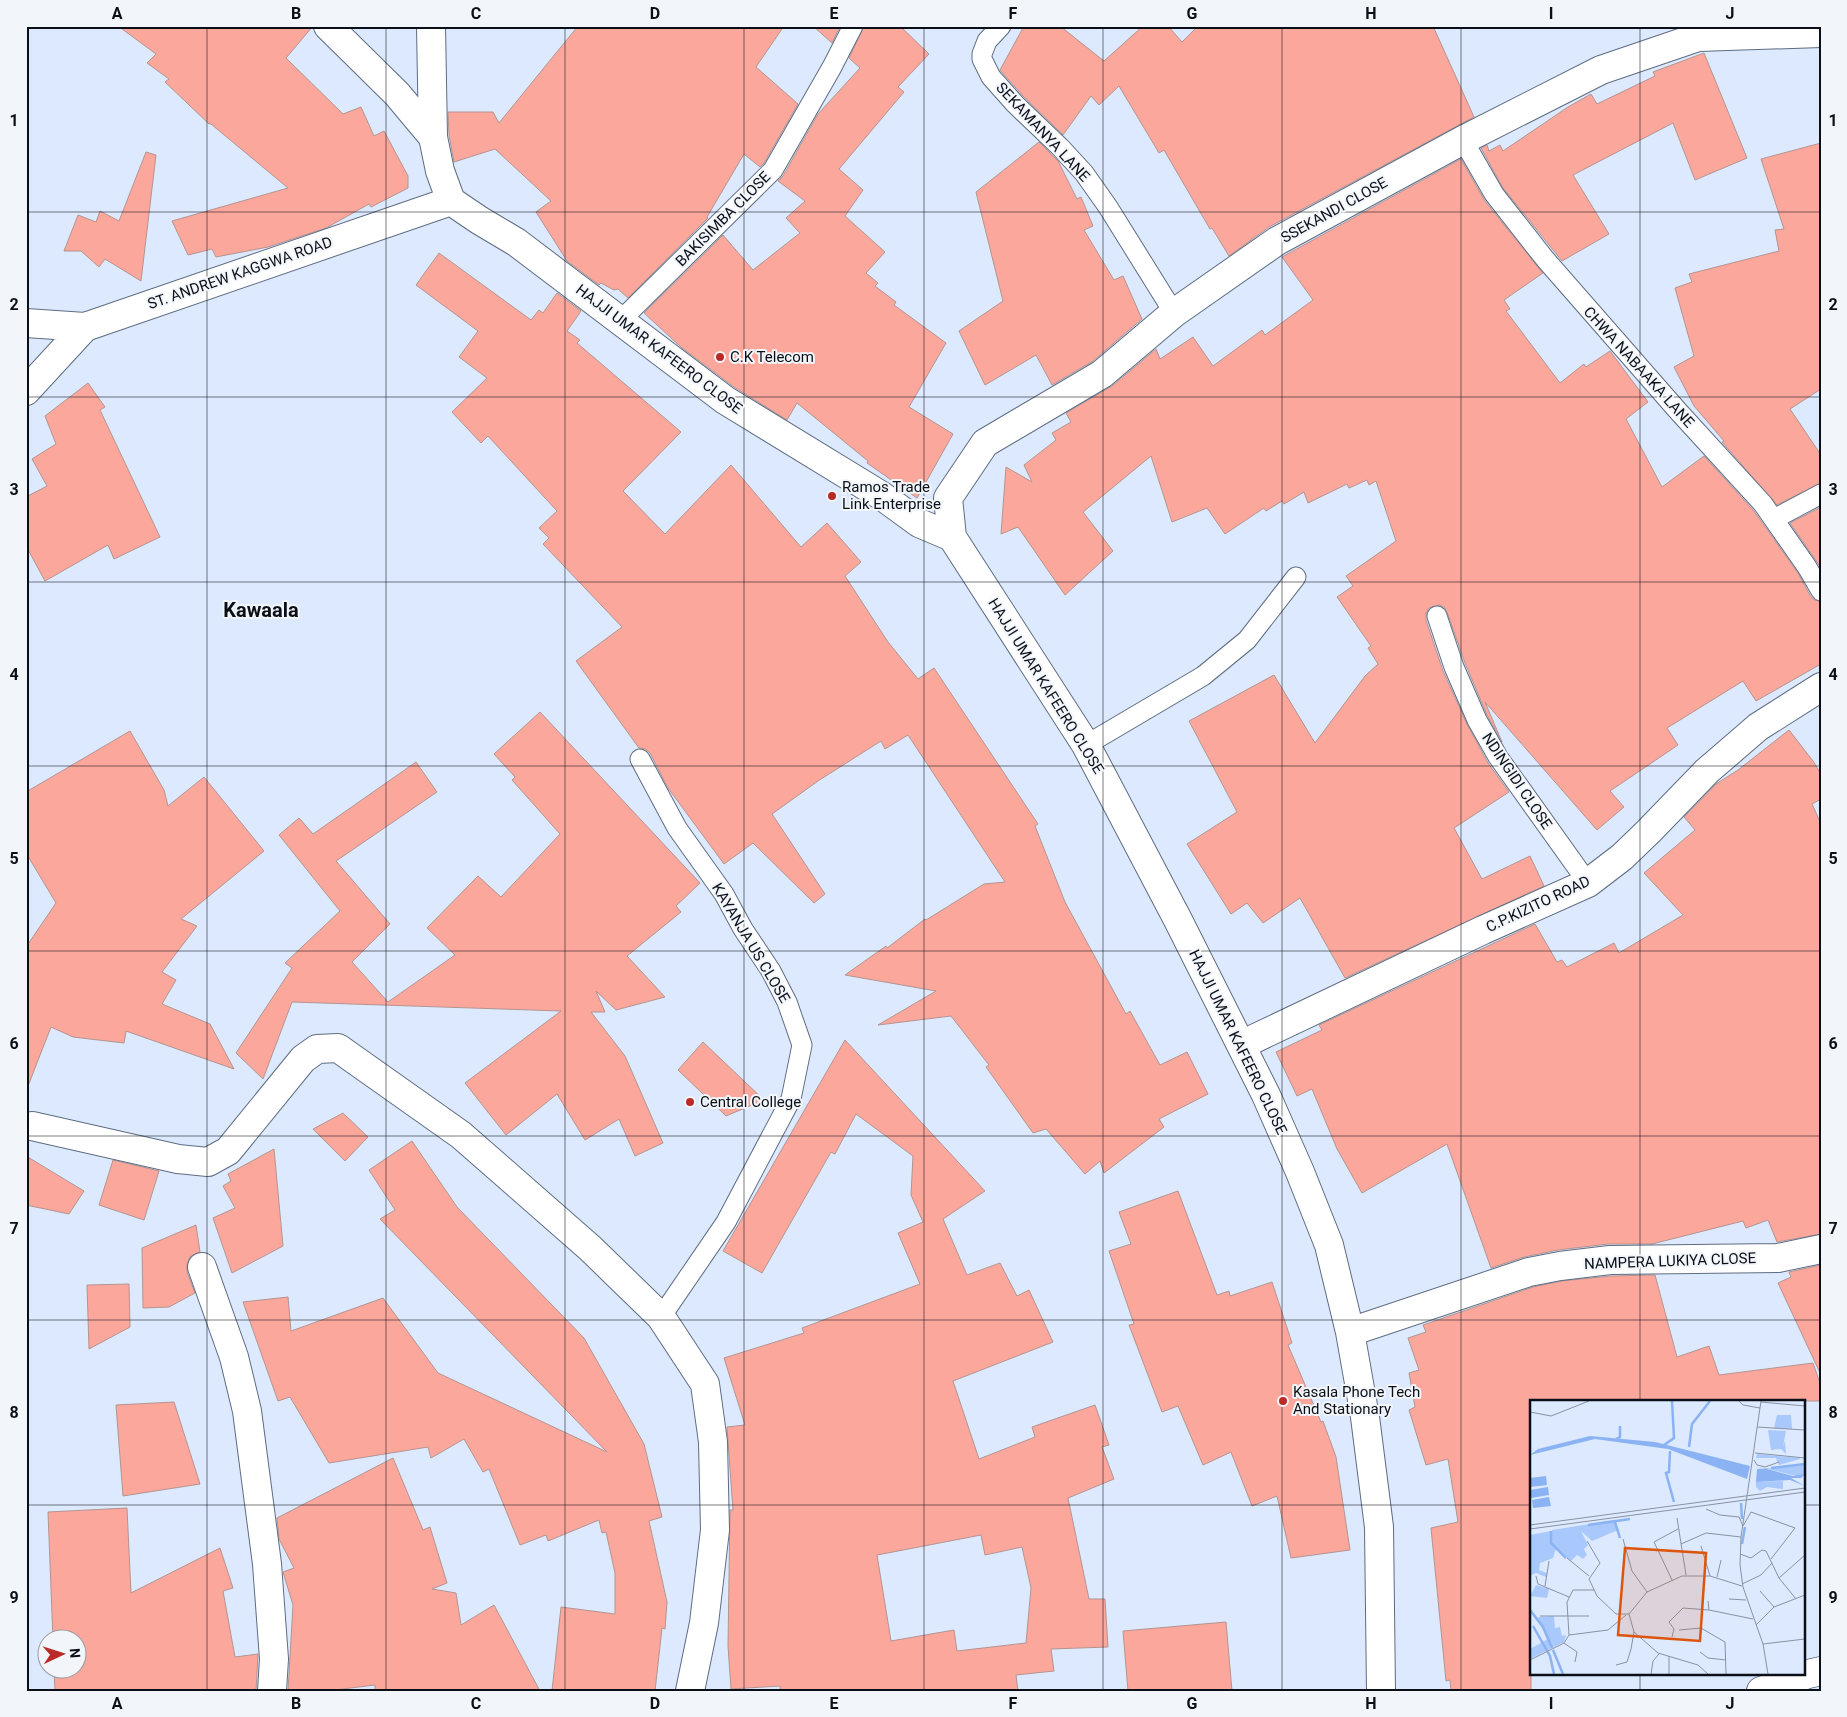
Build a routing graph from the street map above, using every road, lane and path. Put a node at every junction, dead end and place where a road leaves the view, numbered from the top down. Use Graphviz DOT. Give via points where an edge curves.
graph roads {
  1 [pos="328,26"];
  2 [pos="431,26"];
  3 [pos="853,26"];
  4 [pos="1001,26"];
  5 [pos="1821,33"];
  6 [pos="433,137"];
  7 [pos="1462,140"];
  8 [pos="451,201"];
  9 [pos="1174,313"];
  10 [pos="621,320"];
  11 [pos="26,323"];
  12 [pos="85,327"];
  13 [pos="26,391"];
  14 [pos="1821,494"];
  15 [pos="1774,519"];
  16 [pos="952,536"];
  17 [pos="1296,577"];
  18 [pos="1821,591"];
  19 [pos="1437,616"];
  20 [pos="1821,687"];
  21 [pos="1086,745"];
  22 [pos="640,759"];
  23 [pos="1588,883"];
  24 [pos="1241,1044"];
  25 [pos="32,1126"];
  26 [pos="1821,1249"];
  27 [pos="202,1267"];
  28 [pos="661,1317"];
  29 [pos="1350,1332"];
  30 [pos="1821,1671"];
  31 [pos="272,1691"];
  32 [pos="690,1691"];
  33 [pos="1380,1691"];
  34 [pos="1762,1691"];
  1 -- 6 [label="street" via="397,94"];
  2 -- 6 [label="street"];
  3 -- 10 [label="lane, BAKISIMBA CLOSE" via="773,170"];
  4 -- 9 [label="lane, SEKAMANYA LANE" via="982,54 991,77 1084,173"];
  5 -- 7 [label="street, SSEKANDI CLOSE" via="1698,36 1601,70"];
  6 -- 8 [label="street"];
  7 -- 9 [label="street, SSEKANDI CLOSE" via="1277,241"];
  7 -- 15 [label="lane, CHWA NABAAKA LANE" via="1494,194 1545,259"];
  8 -- 10 [label="street, HAJJI UMAR KAFEERO CLOSE" via="516,242"];
  8 -- 12 [label="street, ST. ANDREW KAGGWA ROAD"];
  9 -- 16 [label="street, SSEKANDI CLOSE" via="1102,374 985,443 948,498"];
  10 -- 16 [label="street, HAJJI UMAR KAFEERO CLOSE" via="725,400 882,496 919,523"];
  11 -- 12 [label="street, ST. ANDREW KAGGWA ROAD"];
  12 -- 13 [label="street"];
  14 -- 15 [label="lane"];
  15 -- 18 [label="lane, CHWA NABAAKA LANE"];
  16 -- 21 [label="street, HAJJI UMAR KAFEERO CLOSE"];
  17 -- 21 [label="lane" via="1247,640 1203,676"];
  19 -- 23 [label="lane, NDINGIDI CLOSE" via="1477,720 1498,757"];
  20 -- 23 [label="street, C.P.KIZITO ROAD" via="1758,728 1706,770 1635,844"];
  21 -- 24 [label="street, HAJJI UMAR KAFEERO CLOSE"];
  22 -- 28 [label="lane, KAYANJA US CLOSE" via="677,828 724,894 771,971 787,1002 802,1046 791,1099 726,1222"];
  23 -- 24 [label="street, C.P.KIZITO ROAD"];
  24 -- 29 [label="street, HAJJI UMAR KAFEERO CLOSE" via="1300,1172 1329,1245"];
  25 -- 28 [label="street" via="178,1159 208,1162 228,1151 303,1059 317,1049 338,1048 461,1135 590,1248"];
  26 -- 29 [label="street, NAMPERA LUKIYA CLOSE" via="1778,1258 1610,1260 1560,1266 1529,1272"];
  27 -- 31 [label="street" via="234,1357 248,1411 267,1564 274,1659"];
  28 -- 32 [label="street" via="705,1384 713,1442 715,1530 704,1622"];
  29 -- 33 [label="street, HAJJI UMAR KAFEERO CLOSE" via="1379,1527"];
  30 -- 34 [label="street"];
}
